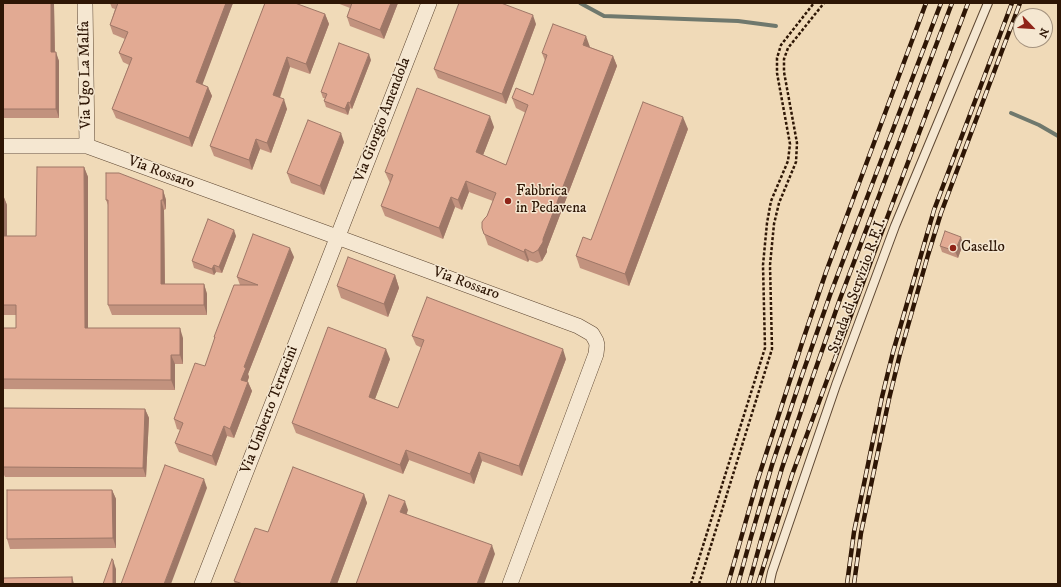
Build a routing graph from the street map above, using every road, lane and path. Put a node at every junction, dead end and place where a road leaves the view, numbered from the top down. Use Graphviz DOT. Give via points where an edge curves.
graph roads {
  1 [pos="85,3"];
  2 [pos="429,3"];
  3 [pos="814,3"];
  4 [pos="824,3"];
  5 [pos="988,3"];
  6 [pos="3,146"];
  7 [pos="87,146"];
  8 [pos="337,236"];
  9 [pos="202,584"];
  10 [pos="510,584"];
  11 [pos="691,584"];
  12 [pos="699,584"];
  13 [pos="770,584"];
  1 -- 7 [label="street, Via Ugo La Malfa"];
  2 -- 8 [label="street, Via Giorgio Amendola"];
  3 -- 11 [label="path" via="781,45 777,58 777,73 790,144 788,161 771,201 767,223 763,265 765,348"];
  4 -- 12 [label="path" via="788,48 784,59 784,72 798,143 796,162 778,203 774,224 770,265 772,349"];
  5 -- 13 [label="lane, Strada di Servizio R.F.I." via="894,226 834,392"];
  6 -- 7 [label="street, Via Rossaro"];
  7 -- 8 [label="street, Via Rossaro"];
  8 -- 9 [label="street, Via Umberto Terracini"];
  8 -- 10 [label="street, Via Rossaro" via="578,326 592,334 596,341 597,349 592,367"];
}
